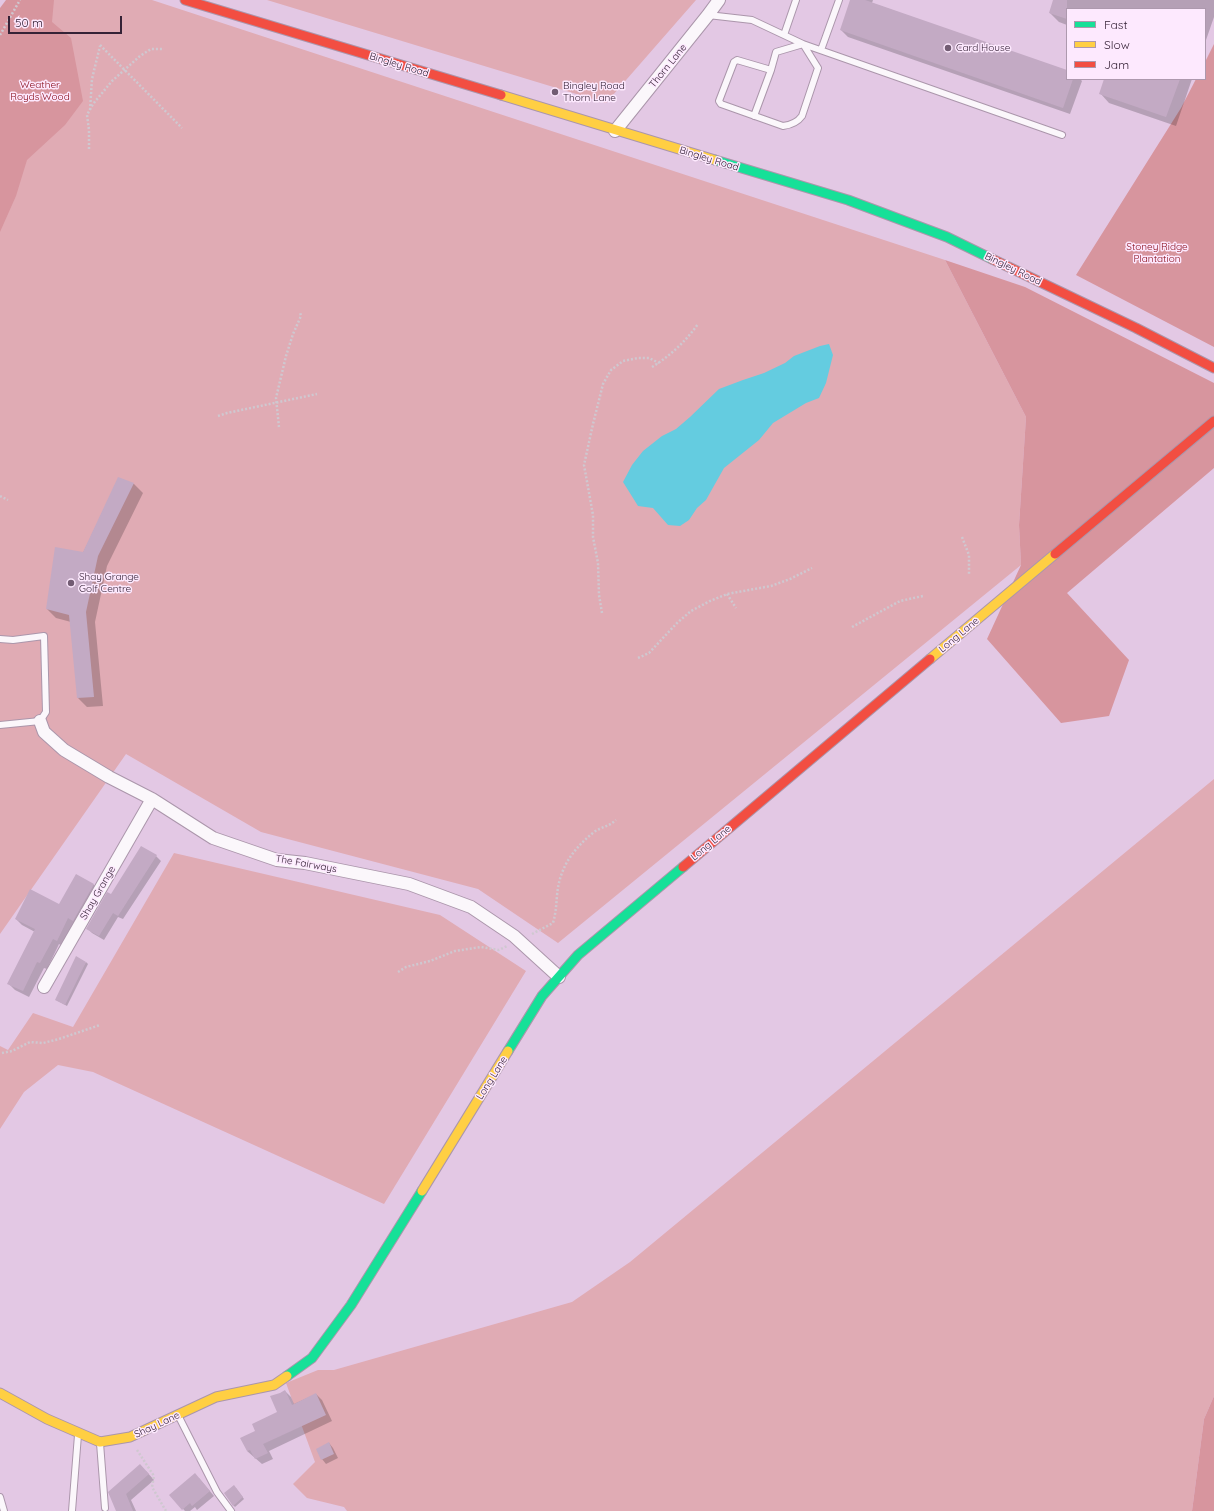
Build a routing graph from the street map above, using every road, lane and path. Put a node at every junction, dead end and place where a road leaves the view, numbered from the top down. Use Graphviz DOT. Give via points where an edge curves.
graph roads {
  1 [pos="20,0"];
  2 [pos="185,0"];
  3 [pos="719,0"];
  4 [pos="796,0"];
  5 [pos="839,0"];
  6 [pos="708,15"];
  7 [pos="0,35"];
  8 [pos="784,35"];
  9 [pos="803,44"];
  10 [pos="164,49"];
  11 [pos="821,50"];
  12 [pos="125,70"];
  13 [pos="771,70"];
  14 [pos="90,110"];
  15 [pos="754,116"];
  16 [pos="182,128"];
  17 [pos="616,131"];
  18 [pos="1062,135"];
  19 [pos="89,149"];
  20 [pos="300,312"];
  21 [pos="698,324"];
  22 [pos="659,362"];
  23 [pos="652,367"];
  24 [pos="1214,368"];
  25 [pos="317,394"];
  26 [pos="277,402"];
  27 [pos="218,416"];
  28 [pos="1214,421"];
  29 [pos="279,427"];
  30 [pos="0,496"];
  31 [pos="8,500"];
  32 [pos="962,537"];
  33 [pos="812,568"];
  34 [pos="969,574"];
  35 [pos="727,594"];
  36 [pos="923,596"];
  37 [pos="736,608"];
  38 [pos="602,613"];
  39 [pos="852,627"];
  40 [pos="0,639"];
  41 [pos="638,658"];
  42 [pos="40,721"];
  43 [pos="0,725"];
  44 [pos="152,799"];
  45 [pos="616,820"];
  46 [pos="526,936"];
  47 [pos="509,945"];
  48 [pos="398,972"];
  49 [pos="559,977"];
  50 [pos="44,987"];
  51 [pos="100,1025"];
  52 [pos="2,1053"];
  53 [pos="312,1358"];
  54 [pos="0,1394"];
  55 [pos="178,1415"];
  56 [pos="79,1433"];
  57 [pos="130,1437"];
  58 [pos="100,1442"];
  59 [pos="0,1497"];
  60 [pos="105,1508"];
  61 [pos="4,1511"];
  62 [pos="72,1511"];
  63 [pos="166,1511"];
  64 [pos="231,1511"];
  1 -- 7 [label="path"];
  2 -- 17 [label="street, Bingley Road"];
  3 -- 6 [label="street, Thorn Lane"];
  4 -- 8 [label="lane"];
  5 -- 11 [label="lane"];
  6 -- 8 [label="lane" via="752,20"];
  6 -- 17 [label="street, Thorn Lane"];
  8 -- 9 [label="lane"];
  9 -- 11 [label="lane"];
  9 -- 13 [label="lane" via="776,52"];
  9 -- 15 [label="lane" via="818,68 800,118 797,122 783,126"];
  10 -- 12 [label="path" via="151,50"];
  11 -- 18 [label="lane"];
  12 -- 14 [label="path" via="112,81"];
  12 -- 14 [label="path" via="100,46 92,79"];
  12 -- 16 [label="path"];
  13 -- 15 [label="lane"];
  13 -- 15 [label="lane" via="737,60 719,101 724,106"];
  14 -- 19 [label="path" via="87,114 90,130"];
  17 -- 24 [label="street, Bingley Road" via="848,200 947,237"];
  20 -- 26 [label="path" via="301,316 286,356"];
  21 -- 22 [label="path" via="683,342"];
  22 -- 23 [label="path"];
  22 -- 38 [label="path" via="649,358 638,358 623,361 611,370 603,384 593,424 584,465 594,515 593,537"];
  25 -- 26 [label="path"];
  26 -- 27 [label="path"];
  26 -- 29 [label="path"];
  28 -- 49 [label="street, Long Lane" via="578,956"];
  30 -- 31 [label="path"];
  32 -- 34 [label="path" via="969,554"];
  33 -- 35 [label="path" via="771,586"];
  35 -- 37 [label="path"];
  35 -- 41 [label="path" via="691,612 649,653"];
  36 -- 39 [label="path" via="900,600"];
  40 -- 42 [label="lane" via="44,636 46,712"];
  42 -- 43 [label="lane"];
  42 -- 44 [label="street, The Fairways" via="44,732 64,750 109,778"];
  44 -- 49 [label="street, The Fairways" via="213,838 277,860 305,863 409,884 471,907 514,936"];
  44 -- 50 [label="street, Shay Grange"];
  45 -- 46 [label="path" via="610,826 596,830 570,855 561,872 557,912 553,923"];
  47 -- 48 [label="path" via="499,950 481,947 456,951"];
  49 -- 53 [label="street, Long Lane" via="542,996 352,1305"];
  51 -- 52 [label="path" via="59,1039 30,1042"];
  53 -- 55 [label="street, Shay Lane" via="274,1385 216,1398"];
  54 -- 56 [label="street"];
  55 -- 57 [label="street, Shay Lane"];
  55 -- 64 [label="lane" via="217,1492"];
  56 -- 58 [label="street"];
  56 -- 62 [label="lane"];
  57 -- 58 [label="street, Shay Lane"];
  57 -- 63 [label="path" via="154,1476 152,1486"];
  58 -- 60 [label="lane"];
  59 -- 61 [label="lane"];
}
